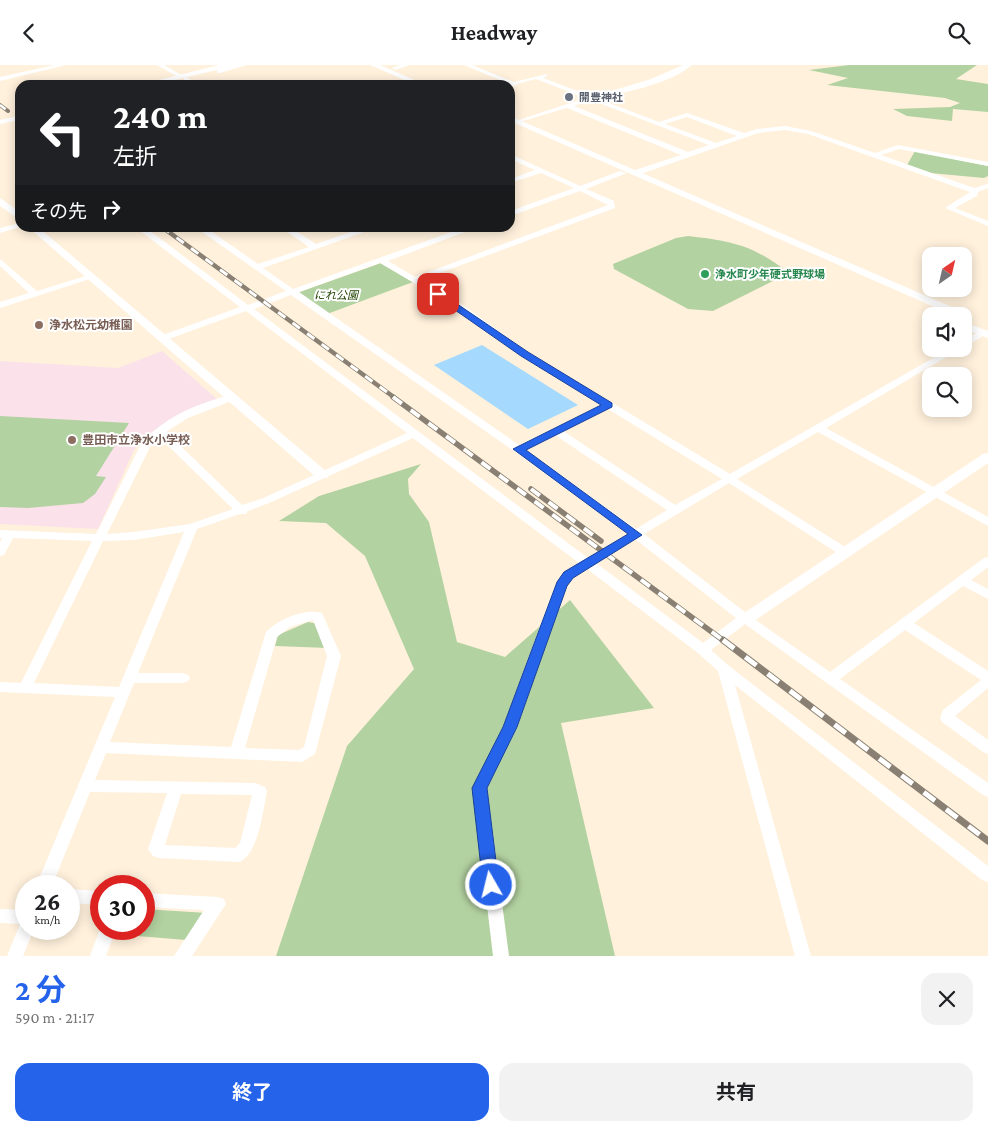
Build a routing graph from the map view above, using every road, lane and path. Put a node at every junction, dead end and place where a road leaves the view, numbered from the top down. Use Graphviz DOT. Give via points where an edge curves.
graph roads {
  1 [pos="32,65"];
  2 [pos="63,65"];
  3 [pos="160,65"];
  4 [pos="228,65"];
  5 [pos="243,65"];
  6 [pos="374,65"];
  7 [pos="407,65"];
  8 [pos="467,65"];
  9 [pos="487,65"];
  10 [pos="688,65"];
  11 [pos="392,67"];
  12 [pos="475,68"];
  13 [pos="40,70"];
  14 [pos="183,77"];
  15 [pos="0,79"];
  16 [pos="168,80"];
  17 [pos="174,80"];
  18 [pos="188,80"];
  19 [pos="408,80"];
  20 [pos="422,80"];
  21 [pos="501,80"];
  22 [pos="515,84"];
  23 [pos="592,98"];
  24 [pos="568,106"];
  25 [pos="15,117"];
  26 [pos="515,120"];
  27 [pos="0,121"];
  28 [pos="515,122"];
  29 [pos="515,122"];
  30 [pos="658,123"];
  31 [pos="745,136"];
  32 [pos="715,145"];
  33 [pos="688,155"];
  34 [pos="876,155"];
  35 [pos="515,158"];
  36 [pos="988,164"];
  37 [pos="541,171"];
  38 [pos="623,173"];
  39 [pos="636,173"];
  40 [pos="515,179"];
  41 [pos="988,186"];
  42 [pos="580,189"];
  43 [pos="974,191"];
  44 [pos="0,201"];
  45 [pos="515,212"];
  46 [pos="15,213"];
  47 [pos="988,224"];
  48 [pos="15,226"];
  49 [pos="0,231"];
  50 [pos="38,232"];
  51 [pos="146,232"];
  52 [pos="206,232"];
  53 [pos="292,232"];
  54 [pos="358,232"];
  55 [pos="451,232"];
  56 [pos="314,247"];
  57 [pos="381,260"];
  58 [pos="0,261"];
  59 [pos="257,267"];
  60 [pos="92,277"];
  61 [pos="414,280"];
  62 [pos="292,292"];
  63 [pos="35,295"];
  64 [pos="0,305"];
  65 [pos="925,307"];
  66 [pos="943,307"];
  67 [pos="246,309"];
  68 [pos="972,322"];
  69 [pos="972,328"];
  70 [pos="986,332"];
  71 [pos="163,338"];
  72 [pos="972,340"];
  73 [pos="941,357"];
  74 [pos="231,398"];
  75 [pos="609,405"];
  76 [pos="819,428"];
  77 [pos="556,431"];
  78 [pos="160,432"];
  79 [pos="414,434"];
  80 [pos="518,449"];
  81 [pos="988,457"];
  82 [pos="322,475"];
  83 [pos="730,479"];
  84 [pos="935,493"];
  85 [pos="675,510"];
  86 [pos="242,511"];
  87 [pos="988,522"];
  88 [pos="192,527"];
  89 [pos="5,534"];
  90 [pos="636,535"];
  91 [pos="99,538"];
  92 [pos="0,552"];
  93 [pos="846,553"];
  94 [pos="988,561"];
  95 [pos="588,563"];
  96 [pos="963,580"];
  97 [pos="988,595"];
  98 [pos="746,619"];
  99 [pos="904,623"];
  100 [pos="703,649"];
  101 [pos="724,669"];
  102 [pos="130,678"];
  103 [pos="183,678"];
  104 [pos="832,678"];
  105 [pos="988,679"];
  106 [pos="0,687"];
  107 [pos="25,688"];
  108 [pos="124,692"];
  109 [pos="101,747"];
  110 [pos="988,748"];
  111 [pos="236,753"];
  112 [pos="85,786"];
  113 [pos="176,788"];
  114 [pos="988,791"];
  115 [pos="49,875"];
  116 [pos="988,875"];
  117 [pos="155,901"];
  118 [pos="0,916"];
  119 [pos="15,917"];
  120 [pos="22,940"];
  121 [pos="104,940"];
  122 [pos="15,956"];
  123 [pos="98,956"];
  124 [pos="182,956"];
  125 [pos="501,956"];
  126 [pos="803,956"];
  1 -- 13 [label="street"];
  2 -- 13 [label="street"];
  3 -- 14 [label="street"];
  4 -- 14 [label="street"];
  5 -- 14 [label="street"];
  6 -- 19 [label="street"];
  7 -- 11 [label="street"];
  8 -- 12 [label="street"];
  9 -- 12 [label="street"];
  10 -- 23 [label="street" via="655,81"];
  11 -- 20 [label="street"];
  12 -- 21 [label="street"];
  13 -- 15 [label="street"];
  14 -- 16 [label="street"];
  14 -- 17 [label="street"];
  14 -- 18 [label="street"];
  22 -- 23 [label="street" via="538,77"];
  23 -- 24 [label="street"];
  23 -- 30 [label="street"];
  24 -- 26 [label="street"];
  24 -- 33 [label="street"];
  25 -- 27 [label="street"];
  28 -- 39 [label="street"];
  29 -- 38 [label="street"];
  30 -- 31 [label="street" via="687,115"];
  30 -- 32 [label="street"];
  31 -- 32 [label="street"];
  31 -- 34 [label="street" via="770,129 796,129"];
  32 -- 33 [label="street"];
  33 -- 39 [label="street"];
  34 -- 36 [label="street" via="898,147"];
  34 -- 43 [label="street"];
  35 -- 37 [label="street"];
  37 -- 40 [label="street"];
  37 -- 42 [label="street"];
  38 -- 42 [label="street"];
  38 -- 65 [label="street"];
  39 -- 66 [label="street"];
  41 -- 43 [label="street"];
  42 -- 45 [label="street"];
  42 -- 61 [label="street" via="612,206"];
  43 -- 47 [label="street" via="949,208"];
  44 -- 46 [label="street"];
  48 -- 49 [label="street"];
  50 -- 60 [label="street"];
  51 -- 67 [label="street"];
  52 -- 59 [label="street"];
  53 -- 56 [label="street"];
  54 -- 56 [label="street"];
  55 -- 57 [label="street"];
  56 -- 59 [label="street"];
  57 -- 61 [label="street"];
  57 -- 62 [label="street"];
  58 -- 63 [label="street"];
  59 -- 62 [label="street"];
  60 -- 63 [label="street"];
  60 -- 71 [label="street"];
  61 -- 75 [label="street"];
  62 -- 67 [label="street"];
  62 -- 80 [label="street"];
  63 -- 64 [label="street"];
  67 -- 71 [label="street"];
  67 -- 79 [label="street"];
  68 -- 70 [label="street"];
  69 -- 70 [label="street"];
  70 -- 72 [label="street"];
  71 -- 74 [label="street"];
  73 -- 76 [label="street"];
  74 -- 78 [label="street" via="184,417"];
  74 -- 82 [label="street"];
  75 -- 77 [label="street"];
  75 -- 83 [label="street"];
  76 -- 83 [label="street"];
  76 -- 84 [label="street"];
  77 -- 80 [label="street"];
  77 -- 85 [label="street"];
  78 -- 86 [label="street"];
  78 -- 91 [label="street" via="150,439 142,452"];
  79 -- 82 [label="street"];
  79 -- 95 [label="street"];
  80 -- 90 [label="street"];
  81 -- 84 [label="street"];
  82 -- 86 [label="street"];
  83 -- 85 [label="street"];
  83 -- 93 [label="street"];
  84 -- 87 [label="street"];
  84 -- 93 [label="street"];
  85 -- 90 [label="street"];
  86 -- 88 [label="street"];
  88 -- 91 [label="street"];
  88 -- 102 [label="street"];
  89 -- 91 [label="street"];
  89 -- 92 [label="street"];
  90 -- 95 [label="street"];
  90 -- 98 [label="street"];
  91 -- 107 [label="street"];
  93 -- 98 [label="street"];
  94 -- 96 [label="street"];
  95 -- 100 [label="street"];
  95 -- 125 [label="street" via="568,575 561,585 510,727 480,788"];
  96 -- 97 [label="street"];
  96 -- 99 [label="street"];
  98 -- 100 [label="street"];
  98 -- 104 [label="street"];
  99 -- 104 [label="street"];
  99 -- 105 [label="street"];
  100 -- 101 [label="street"];
  101 -- 116 [label="street"];
  101 -- 126 [label="street"];
  102 -- 103 [label="street"];
  102 -- 108 [label="street"];
  104 -- 114 [label="street"];
  105 -- 110 [label="street" via="947,718"];
  106 -- 107 [label="street"];
  107 -- 108 [label="street"];
  108 -- 109 [label="street"];
  109 -- 111 [label="street"];
  109 -- 112 [label="street"];
  111 -- 111 [label="street" via="302,756 310,750 334,659 318,616 309,615 271,635"];
  112 -- 113 [label="street"];
  112 -- 115 [label="street"];
  113 -- 113 [label="street" via="260,791 243,852 239,855 158,851"];
  117 -- 124 [label="street" via="218,904"];
  118 -- 119 [label="street"];
  120 -- 122 [label="street"];
  121 -- 123 [label="street"];
}
